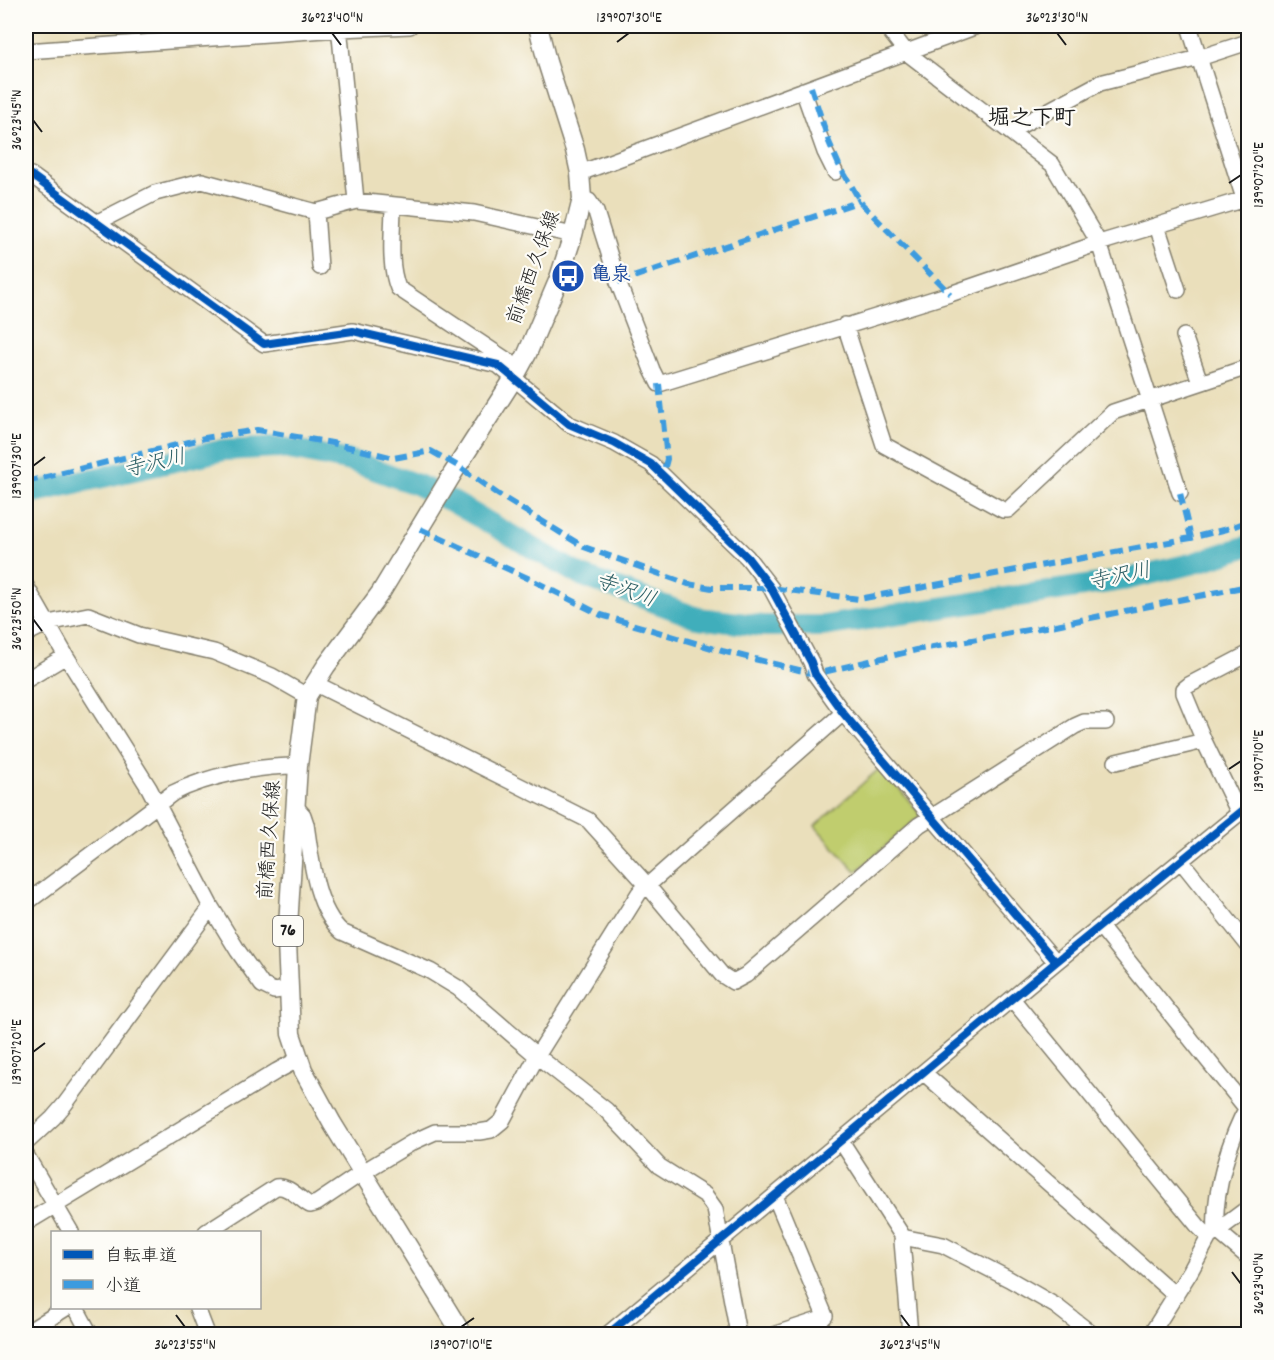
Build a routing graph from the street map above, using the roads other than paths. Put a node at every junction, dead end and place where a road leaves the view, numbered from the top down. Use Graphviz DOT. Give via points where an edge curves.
graph roads {
  1 [pos="410,26"];
  2 [pos="538,26"];
  3 [pos="886,26"];
  4 [pos="977,26"];
  5 [pos="1189,26"];
  6 [pos="340,27"];
  7 [pos="1248,42"];
  8 [pos="26,51"];
  9 [pos="906,52"];
  10 [pos="1199,58"];
  11 [pos="803,90"];
  12 [pos="1014,133"];
  13 [pos="835,172"];
  14 [pos="580,173"];
  15 [pos="26,175"];
  16 [pos="582,199"];
  17 [pos="356,201"];
  18 [pos="1247,203"];
  19 [pos="393,205"];
  20 [pos="316,212"];
  21 [pos="96,223"];
  22 [pos="1157,226"];
  23 [pos="573,236"];
  24 [pos="1099,243"];
  25 [pos="320,267"];
  26 [pos="1178,290"];
  27 [pos="845,325"];
  28 [pos="1184,336"];
  29 [pos="1248,367"];
  30 [pos="516,373"];
  31 [pos="1200,382"];
  32 [pos="1150,398"];
  33 [pos="1180,493"];
  34 [pos="26,586"];
  35 [pos="48,622"];
  36 [pos="26,634"];
  37 [pos="1248,654"];
  38 [pos="66,656"];
  39 [pos="26,680"];
  40 [pos="311,690"];
  41 [pos="843,713"];
  42 [pos="1106,722"];
  43 [pos="1204,741"];
  44 [pos="1116,762"];
  45 [pos="298,766"];
  46 [pos="157,804"];
  47 [pos="295,806"];
  48 [pos="1244,810"];
  49 [pos="932,817"];
  50 [pos="1181,861"];
  51 [pos="647,885"];
  52 [pos="26,903"];
  53 [pos="211,907"];
  54 [pos="1100,926"];
  55 [pos="1248,945"];
  56 [pos="1056,962"];
  57 [pos="289,989"];
  58 [pos="1013,1000"];
  59 [pos="537,1056"];
  60 [pos="299,1059"];
  61 [pos="924,1073"];
  62 [pos="1248,1107"];
  63 [pos="842,1141"];
  64 [pos="26,1143"];
  65 [pos="26,1155"];
  66 [pos="363,1172"];
  67 [pos="775,1196"];
  68 [pos="54,1206"];
  69 [pos="1248,1208"];
  70 [pos="26,1223"];
  71 [pos="70,1231"];
  72 [pos="209,1231"];
  73 [pos="1213,1233"];
  74 [pos="905,1240"];
  75 [pos="721,1241"];
  76 [pos="1248,1257"];
  77 [pos="1176,1296"];
  78 [pos="64,1309"];
  79 [pos="77,1309"];
  80 [pos="197,1309"];
  81 [pos="26,1333"];
  82 [pos="90,1335"];
  83 [pos="207,1335"];
  84 [pos="462,1335"];
  85 [pos="608,1335"];
  86 [pos="738,1335"];
  87 [pos="776,1335"];
  88 [pos="910,1335"];
  89 [pos="1092,1335"];
  90 [pos="1151,1335"];
  1 -- 6 [label="street"];
  2 -- 14 [label="main road, 前橋西久保線 / 76"];
  3 -- 9 [label="street"];
  4 -- 9 [label="street"];
  5 -- 10 [label="street"];
  6 -- 8 [label="street"];
  6 -- 17 [label="street"];
  7 -- 10 [label="street"];
  9 -- 11 [label="street"];
  9 -- 12 [label="street"];
  10 -- 12 [label="street" via="1100,82"];
  10 -- 18 [label="street"];
  11 -- 13 [label="street"];
  11 -- 14 [label="street"];
  12 -- 24 [label="street" via="1052,164"];
  14 -- 16 [label="main road, 前橋西久保線 / 76"];
  15 -- 21 [label="street"];
  16 -- 23 [label="main road, 前橋西久保線 / 76"];
  16 -- 27 [label="street" via="589,201 597,212 618,282 659,384"];
  17 -- 19 [label="street"];
  17 -- 20 [label="street"];
  18 -- 22 [label="street"];
  19 -- 23 [label="street" via="474,213"];
  19 -- 30 [label="street" via="393,260 398,288"];
  20 -- 21 [label="street" via="202,181 155,193"];
  20 -- 25 [label="street"];
  21 -- 30 [label="street" via="264,344 353,331 498,365"];
  22 -- 24 [label="street"];
  22 -- 26 [label="street"];
  23 -- 30 [label="main road, 前橋西久保線 / 76" via="558,281"];
  24 -- 27 [label="street"];
  24 -- 32 [label="street"];
  27 -- 32 [label="street" via="884,445 1003,510 1008,510 1113,412"];
  28 -- 31 [label="street"];
  29 -- 31 [label="street"];
  30 -- 40 [label="main road, 前橋西久保線 / 76" via="381,592"];
  30 -- 41 [label="street" via="569,424 651,464 747,558 771,588 815,674"];
  31 -- 32 [label="street"];
  32 -- 33 [label="street"];
  34 -- 35 [label="street"];
  35 -- 36 [label="street"];
  35 -- 38 [label="street"];
  35 -- 40 [label="street" via="80,615 99,617 139,635 214,652"];
  37 -- 43 [label="street" via="1184,689"];
  38 -- 39 [label="street"];
  38 -- 46 [label="street"];
  40 -- 45 [label="main road, 前橋西久保線 / 76"];
  40 -- 51 [label="street" via="588,820"];
  41 -- 49 [label="street"];
  41 -- 51 [label="street"];
  42 -- 49 [label="street" via="1075,726"];
  43 -- 44 [label="street"];
  43 -- 48 [label="street"];
  45 -- 46 [label="street" via="214,778 187,786"];
  45 -- 47 [label="main road, 前橋西久保線 / 76"];
  46 -- 52 [label="street"];
  46 -- 53 [label="street"];
  47 -- 57 [label="main road, 前橋西久保線 / 76" via="287,942"];
  47 -- 59 [label="street" via="306,824 319,893 342,932 450,983"];
  48 -- 50 [label="street"];
  49 -- 51 [label="street" via="733,982 722,975"];
  49 -- 56 [label="street"];
  50 -- 54 [label="street"];
  50 -- 55 [label="street"];
  51 -- 59 [label="street"];
  53 -- 57 [label="street" via="262,985 274,991"];
  53 -- 64 [label="street" via="65,1104"];
  54 -- 56 [label="street"];
  54 -- 62 [label="street"];
  56 -- 58 [label="street"];
  57 -- 60 [label="main road, 前橋西久保線 / 76" via="291,1034"];
  58 -- 61 [label="street"];
  58 -- 73 [label="street" via="1198,1226"];
  59 -- 66 [label="street" via="506,1116 491,1130 435,1132"];
  59 -- 75 [label="street" via="606,1110 659,1166 705,1195 715,1209"];
  60 -- 66 [label="main road, 前橋西久保線 / 76" via="314,1092"];
  60 -- 68 [label="street"];
  61 -- 63 [label="street"];
  61 -- 77 [label="street"];
  62 -- 73 [label="street" via="1222,1171"];
  63 -- 67 [label="street"];
  63 -- 74 [label="street"];
  65 -- 68 [label="street"];
  66 -- 72 [label="street" via="310,1205 287,1189 276,1187"];
  66 -- 84 [label="main road, 前橋西久保線 / 76"];
  67 -- 75 [label="street"];
  67 -- 87 [label="street" via="825,1316"];
  68 -- 70 [label="street"];
  68 -- 71 [label="street"];
  69 -- 73 [label="street"];
  73 -- 76 [label="street"];
  73 -- 77 [label="street"];
  74 -- 88 [label="street" via="902,1241"];
  74 -- 89 [label="street" via="943,1245 1056,1306"];
  75 -- 85 [label="street"];
  75 -- 86 [label="street"];
  77 -- 90 [label="street"];
  78 -- 81 [label="street"];
  79 -- 82 [label="street"];
  80 -- 83 [label="street"];
}
